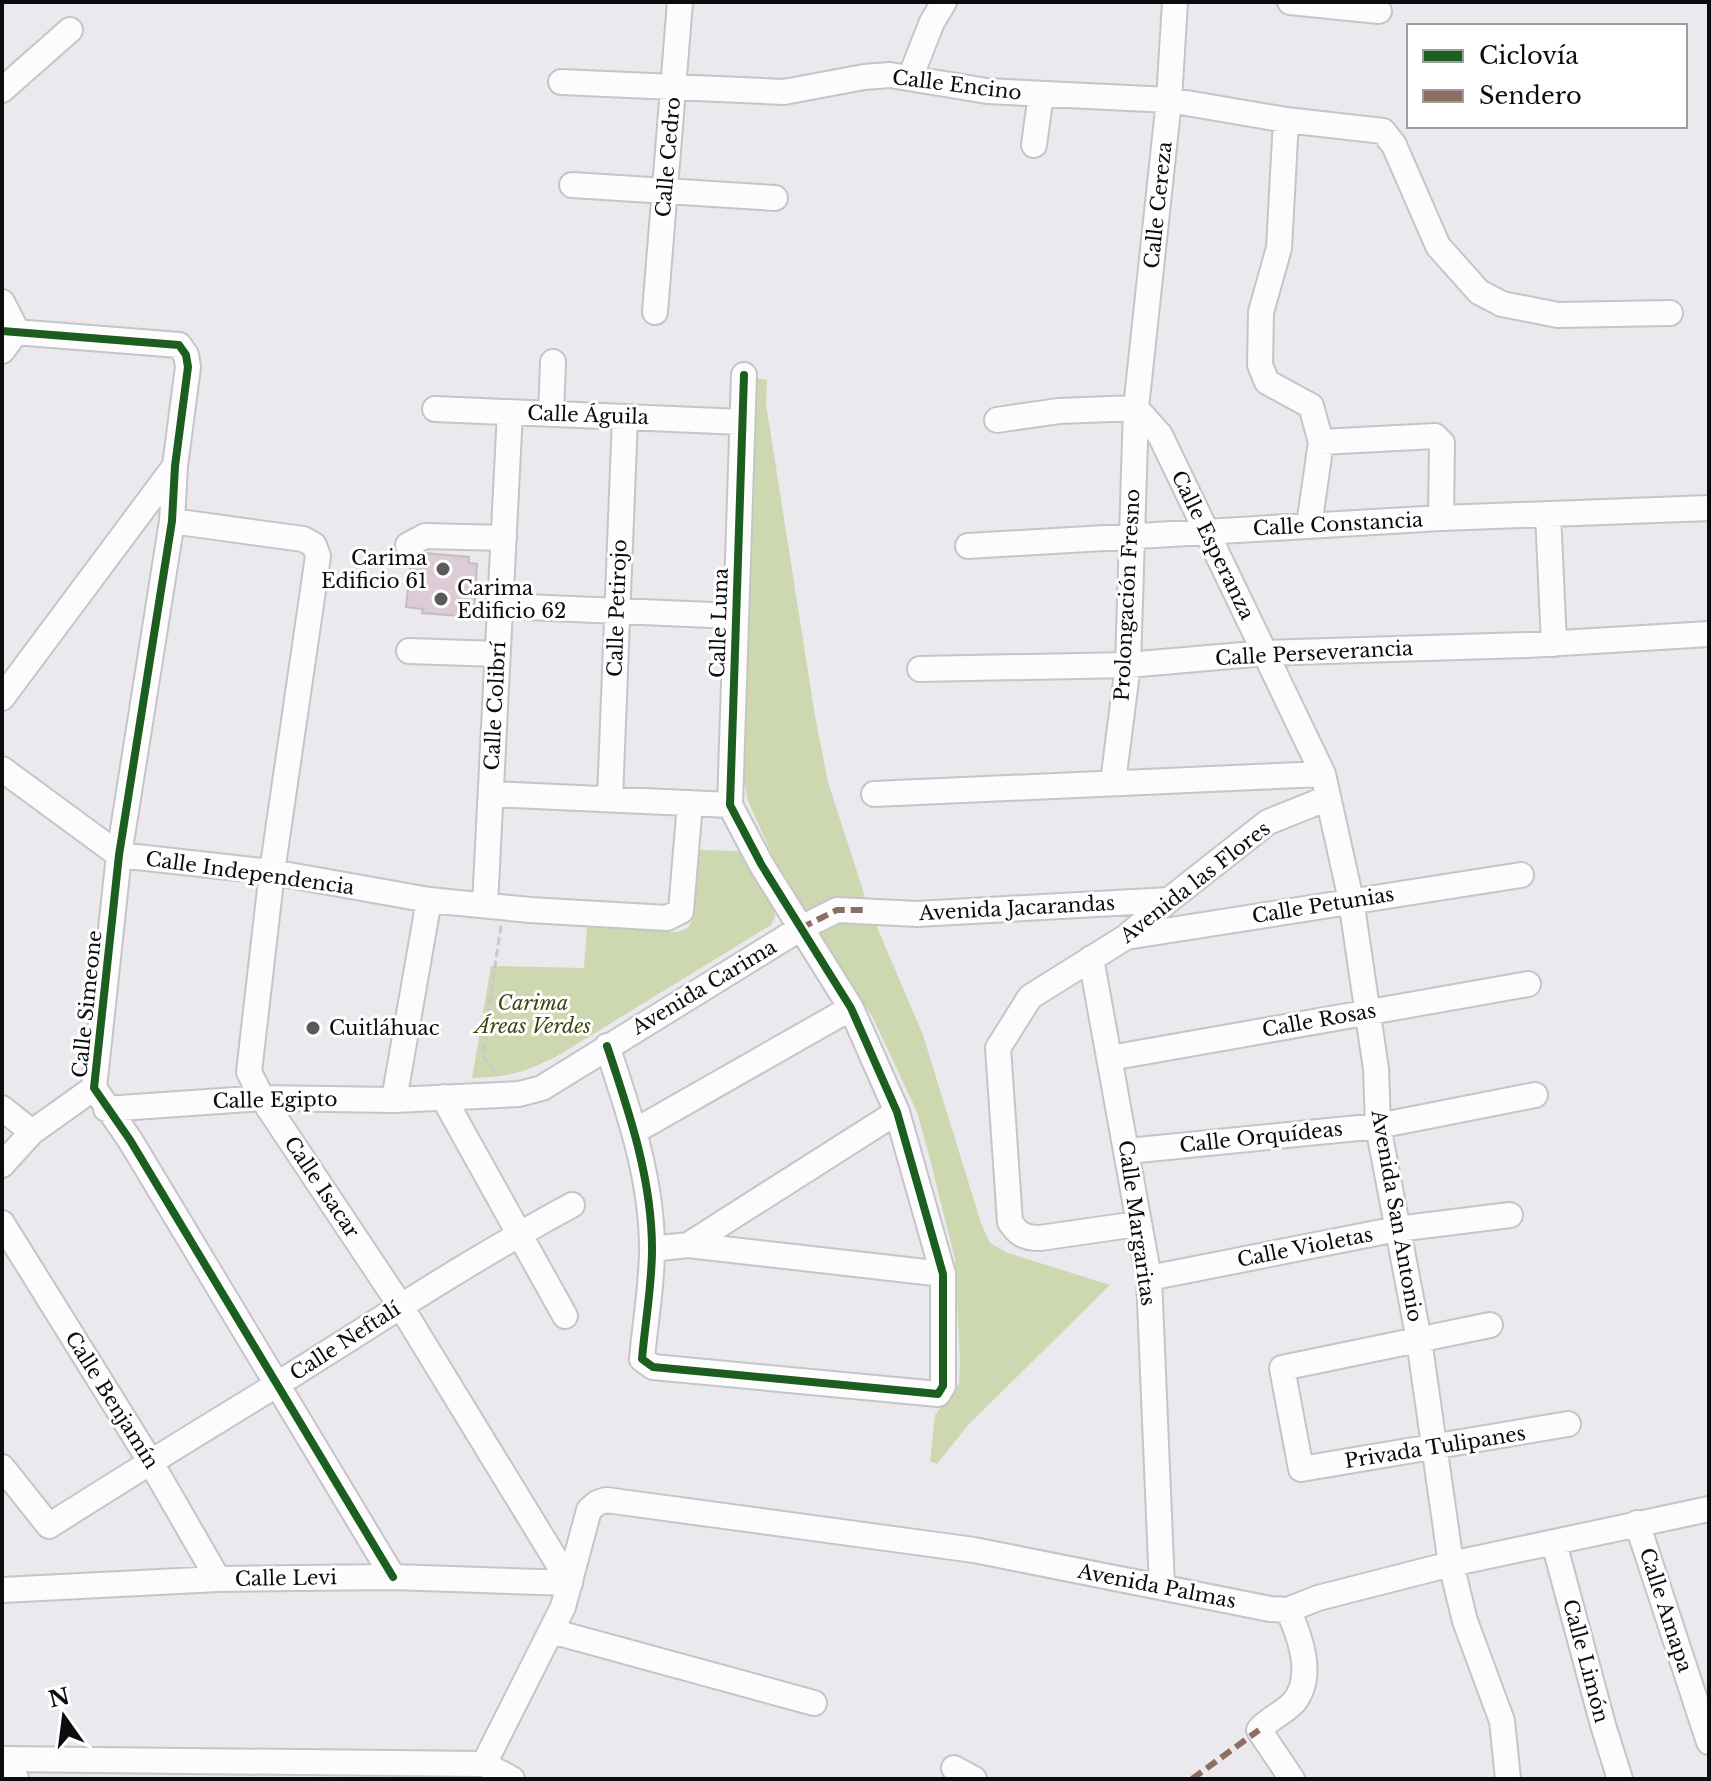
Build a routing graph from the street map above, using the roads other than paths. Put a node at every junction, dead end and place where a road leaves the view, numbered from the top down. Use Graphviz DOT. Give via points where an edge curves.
graph roads {
  1 [pos="680,2"];
  2 [pos="944,2"];
  3 [pos="1175,2"];
  4 [pos="1290,2"];
  5 [pos="1379,11"];
  6 [pos="70,30"];
  7 [pos="910,78"];
  8 [pos="561,82"];
  9 [pos="673,87"];
  10 [pos="2,90"];
  11 [pos="1041,94"];
  12 [pos="1169,100"];
  13 [pos="1286,120"];
  14 [pos="1034,145"];
  15 [pos="572,185"];
  16 [pos="665,191"];
  17 [pos="775,198"];
  18 [pos="2,302"];
  19 [pos="655,312"];
  20 [pos="1670,313"];
  21 [pos="7,338"];
  22 [pos="553,362"];
  23 [pos="744,375"];
  24 [pos="1136,408"];
  25 [pos="435,409"];
  26 [pos="510,412"];
  27 [pos="551,414"];
  28 [pos="625,417"];
  29 [pos="997,420"];
  30 [pos="742,422"];
  31 [pos="1321,442"];
  32 [pos="175,466"];
  33 [pos="1709,508"];
  34 [pos="1548,514"];
  35 [pos="1441,518"];
  36 [pos="172,521"];
  37 [pos="1309,526"];
  38 [pos="1204,530"];
  39 [pos="1131,537"];
  40 [pos="504,538"];
  41 [pos="408,545"];
  42 [pos="968,546"];
  43 [pos="500,606"];
  44 [pos="617,611"];
  45 [pos="735,616"];
  46 [pos="1709,634"];
  47 [pos="1554,644"];
  48 [pos="409,651"];
  49 [pos="1265,653"];
  50 [pos="498,654"];
  51 [pos="1128,665"];
  52 [pos="920,669"];
  53 [pos="2,698"];
  54 [pos="2,769"];
  55 [pos="1113,782"];
  56 [pos="1326,786"];
  57 [pos="491,794"];
  58 [pos="874,794"];
  59 [pos="610,799"];
  60 [pos="690,803"];
  61 [pos="730,805"];
  62 [pos="119,855"];
  63 [pos="272,872"];
  64 [pos="1521,875"];
  65 [pos="429,900"];
  66 [pos="1169,900"];
  67 [pos="1351,900"];
  68 [pos="494,906"];
  69 [pos="801,928"];
  70 [pos="1126,937"];
  71 [pos="1091,958"];
  72 [pos="1528,984"];
  73 [pos="851,1008"];
  74 [pos="1368,1012"];
  75 [pos="607,1046"];
  76 [pos="1110,1058"];
  77 [pos="501,1094"];
  78 [pos="1535,1095"];
  79 [pos="443,1097"];
  80 [pos="100,1098"];
  81 [pos="262,1098"];
  82 [pos="394,1100"];
  83 [pos="2,1108"];
  84 [pos="897,1112"];
  85 [pos="1378,1126"];
  86 [pos="635,1131"];
  87 [pos="32,1132"];
  88 [pos="1128,1151"];
  89 [pos="2,1165"];
  90 [pos="572,1205"];
  91 [pos="1510,1215"];
  92 [pos="2,1223"];
  93 [pos="1137,1224"];
  94 [pos="1397,1229"];
  95 [pos="519,1234"];
  96 [pos="688,1245"];
  97 [pos="652,1249"];
  98 [pos="943,1274"];
  99 [pos="1149,1278"];
  100 [pos="400,1305"];
  101 [pos="565,1316"];
  102 [pos="1490,1325"];
  103 [pos="1419,1340"];
  104 [pos="277,1385"];
  105 [pos="1568,1424"];
  106 [pos="1435,1448"];
  107 [pos="150,1461"];
  108 [pos="2,1467"];
  109 [pos="1709,1509"];
  110 [pos="1637,1523"];
  111 [pos="1554,1543"];
  112 [pos="1451,1564"];
  113 [pos="393,1577"];
  114 [pos="218,1579"];
  115 [pos="570,1583"];
  116 [pos="1162,1587"];
  117 [pos="2,1590"];
  118 [pos="1288,1610"];
  119 [pos="551,1631"];
  120 [pos="814,1703"];
  121 [pos="1709,1742"];
  122 [pos="2,1760"];
  123 [pos="484,1764"];
  124 [pos="13,1779"];
  125 [pos="512,1779"];
  126 [pos="1292,1779"];
  127 [pos="1508,1779"];
  128 [pos="1620,1779"];
  1 -- 9 [label="street, Calle Cedro"];
  2 -- 7 [label="street"];
  3 -- 12 [label="street, Calle Cereza"];
  4 -- 5 [label="street"];
  6 -- 10 [label="street"];
  7 -- 9 [label="street, Calle Encino" via="864,77 784,92"];
  7 -- 11 [label="street, Calle Encino"];
  8 -- 9 [label="street, Calle Encino"];
  9 -- 16 [label="street, Calle Cedro"];
  11 -- 12 [label="street, Calle Encino"];
  11 -- 14 [label="street"];
  12 -- 13 [label="street, Calle Encino"];
  12 -- 24 [label="street, Calle Cereza"];
  13 -- 20 [label="street, Calle Encino" via="1383,131 1438,246 1479,292 1502,304 1558,315"];
  13 -- 31 [label="street" via="1279,248 1261,312 1260,365 1267,382 1311,406"];
  15 -- 16 [label="street"];
  16 -- 17 [label="street"];
  16 -- 19 [label="street, Calle Cedro"];
  18 -- 21 [label="street"];
  21 -- 32 [label="street, Calle Simeone" via="179,345 188,367"];
  22 -- 27 [label="street"];
  23 -- 30 [label="street, Calle Luna"];
  24 -- 29 [label="street"];
  24 -- 38 [label="street, Calle Esperanza" via="1160,435"];
  24 -- 39 [label="street, Prolongación Fresno"];
  25 -- 26 [label="street, Calle Águila"];
  26 -- 27 [label="street, Calle Águila"];
  26 -- 40 [label="street, Calle Colibrí"];
  27 -- 28 [label="street, Calle Águila"];
  28 -- 30 [label="street, Calle Águila"];
  28 -- 44 [label="street, Calle Petirojo"];
  30 -- 45 [label="street, Calle Luna"];
  31 -- 35 [label="street" via="1435,436 1442,443"];
  31 -- 37 [label="street"];
  32 -- 36 [label="street, Calle Simeone"];
  32 -- 53 [label="street"];
  33 -- 34 [label="street, Calle Constancia"];
  34 -- 35 [label="street, Calle Constancia"];
  34 -- 47 [label="street"];
  35 -- 37 [label="street, Calle Constancia"];
  36 -- 62 [label="street, Calle Simeone"];
  36 -- 63 [label="street, Calle Isacar" via="303,539 314,545 318,556"];
  37 -- 38 [label="street, Calle Constancia"];
  38 -- 39 [label="street, Calle Constancia"];
  38 -- 49 [label="street, Calle Esperanza"];
  39 -- 42 [label="street, Calle Constancia"];
  39 -- 51 [label="street, Prolongación Fresno"];
  40 -- 41 [label="street" via="425,536"];
  40 -- 43 [label="street, Calle Colibrí"];
  43 -- 44 [label="street"];
  43 -- 50 [label="street, Calle Colibrí"];
  44 -- 45 [label="street"];
  44 -- 59 [label="street, Calle Petirojo"];
  45 -- 61 [label="street, Calle Luna"];
  46 -- 47 [label="street, Calle Perseverancia"];
  47 -- 49 [label="street, Calle Perseverancia"];
  48 -- 50 [label="street"];
  49 -- 51 [label="street, Calle Perseverancia"];
  49 -- 56 [label="street, Calle Esperanza"];
  50 -- 57 [label="street, Calle Colibrí"];
  51 -- 52 [label="street, Calle Perseverancia"];
  51 -- 55 [label="street, Prolongación Fresno"];
  54 -- 62 [label="street, Calle Independencia"];
  55 -- 56 [label="street"];
  55 -- 58 [label="street"];
  56 -- 66 [label="street, Avenida las Flores" via="1268,822"];
  56 -- 67 [label="street, Avenida San Antonio"];
  57 -- 59 [label="street"];
  57 -- 68 [label="street, Calle Colibrí"];
  59 -- 60 [label="street"];
  60 -- 61 [label="street"];
  60 -- 68 [label="street, Calle Independencia" via="681,911 675,916"];
  61 -- 69 [label="street, Calle Luna"];
  62 -- 63 [label="street, Calle Independencia"];
  62 -- 80 [label="street, Calle Simeone"];
  63 -- 65 [label="street, Calle Independencia"];
  63 -- 81 [label="street, Calle Isacar" via="249,1072"];
  64 -- 67 [label="street, Calle Petunias"];
  65 -- 68 [label="street, Calle Independencia"];
  65 -- 82 [label="street"];
  66 -- 69 [label="street, Avenida Jacarandas" via="917,914 837,910"];
  66 -- 70 [label="street, Avenida las Flores"];
  67 -- 70 [label="street, Calle Petunias"];
  67 -- 74 [label="street, Avenida San Antonio"];
  69 -- 73 [label="street, Calle Luna"];
  69 -- 75 [label="street, Avenida Carima"];
  70 -- 71 [label="street, Avenida las Flores"];
  71 -- 76 [label="street, Calle Margaritas"];
  71 -- 93 [label="street, Avenida las Flores" via="1030,997 998,1048 1010,1222 1026,1238"];
  72 -- 74 [label="street, Calle Rosas"];
  73 -- 84 [label="street, Calle Luna"];
  73 -- 86 [label="street"];
  74 -- 76 [label="street, Calle Rosas"];
  74 -- 85 [label="street, Avenida San Antonio"];
  75 -- 77 [label="street, Avenida Carima" via="542,1088"];
  75 -- 86 [label="street"];
  76 -- 88 [label="street, Calle Margaritas"];
  77 -- 79 [label="street, Calle Egipto"];
  78 -- 85 [label="street, Calle Orquídeas"];
  79 -- 82 [label="street, Calle Egipto"];
  79 -- 95 [label="street"];
  80 -- 81 [label="street, Calle Egipto"];
  80 -- 87 [label="street"];
  80 -- 104 [label="street"];
  81 -- 82 [label="street, Calle Egipto"];
  81 -- 100 [label="street, Calle Isacar"];
  83 -- 87 [label="street"];
  84 -- 96 [label="street"];
  84 -- 98 [label="street, Calle Luna"];
  85 -- 88 [label="street, Calle Orquídeas"];
  85 -- 94 [label="street, Avenida San Antonio"];
  86 -- 97 [label="street"];
  87 -- 89 [label="street"];
  88 -- 93 [label="street, Calle Margaritas"];
  90 -- 95 [label="street, Calle Neftalí"];
  91 -- 94 [label="street, Calle Violetas"];
  92 -- 107 [label="street, Calle Benjamín"];
  93 -- 99 [label="street, Calle Margaritas"];
  94 -- 99 [label="street, Calle Violetas"];
  94 -- 103 [label="street, Avenida San Antonio"];
  95 -- 100 [label="street, Calle Neftalí"];
  95 -- 101 [label="street"];
  96 -- 97 [label="street"];
  96 -- 98 [label="street"];
  97 -- 98 [label="street, Calle Luna" via="642,1359 653,1367 938,1394 943,1386"];
  99 -- 116 [label="street, Calle Margaritas"];
  100 -- 104 [label="street, Calle Neftalí"];
  100 -- 115 [label="street, Calle Isacar"];
  102 -- 103 [label="street"];
  103 -- 106 [label="street, Avenida San Antonio"];
  103 -- 106 [label="street, Privada Tulipanes" via="1282,1368 1301,1469"];
  104 -- 107 [label="street, Calle Neftalí"];
  104 -- 113 [label="street"];
  105 -- 106 [label="street, Privada Tulipanes"];
  106 -- 112 [label="street, Avenida San Antonio"];
  107 -- 108 [label="street, Calle Neftalí" via="49,1526"];
  107 -- 114 [label="street, Calle Benjamín"];
  109 -- 110 [label="street, Avenida Palmas"];
  110 -- 111 [label="street, Avenida Palmas"];
  110 -- 121 [label="street, Calle Amapa"];
  111 -- 112 [label="street, Avenida Palmas"];
  111 -- 128 [label="street, Calle Limón"];
  112 -- 118 [label="street, Avenida Palmas"];
  112 -- 127 [label="street, Avenida San Antonio" via="1465,1621 1502,1721"];
  113 -- 114 [label="street, Calle Levi"];
  113 -- 115 [label="street, Calle Levi"];
  114 -- 117 [label="street, Calle Levi"];
  115 -- 116 [label="street, Avenida Palmas" via="589,1510 606,1500 974,1550"];
  115 -- 119 [label="street"];
  116 -- 118 [label="street, Avenida Palmas"];
  118 -- 126 [label="street" via="1305,1656 1302,1679 1295,1701 1259,1730"];
  119 -- 120 [label="street"];
  119 -- 123 [label="street"];
  122 -- 123 [label="street"];
  122 -- 124 [label="main road"];
  123 -- 125 [label="street"];
}
